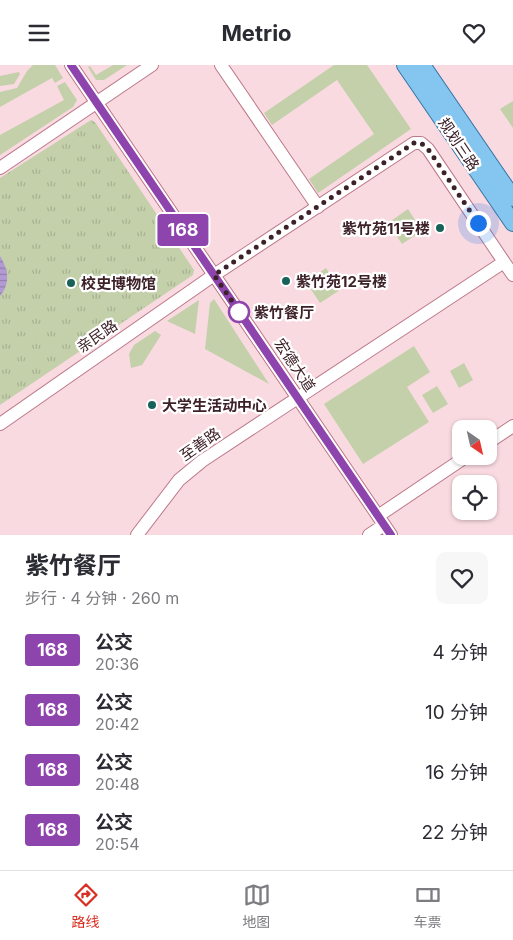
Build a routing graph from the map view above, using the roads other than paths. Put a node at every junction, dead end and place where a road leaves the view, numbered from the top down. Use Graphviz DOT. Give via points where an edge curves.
graph roads {
  1 [pos="71,65"];
  2 [pos="152,65"];
  3 [pos="221,65"];
  4 [pos="405,65"];
  5 [pos="422,65"];
  6 [pos="97,102"];
  7 [pos="0,168"];
  8 [pos="513,198"];
  9 [pos="318,207"];
  10 [pos="513,223"];
  11 [pos="504,262"];
  12 [pos="214,275"];
  13 [pos="513,275"];
  14 [pos="297,397"];
  15 [pos="0,424"];
  16 [pos="513,426"];
  17 [pos="498,436"];
  18 [pos="456,465"];
  19 [pos="384,525"];
  20 [pos="137,535"];
  21 [pos="369,535"];
  1 -- 6 [label="street, 宏德大道"];
  2 -- 6 [label="street"];
  3 -- 9 [label="street"];
  4 -- 10 [label="main road, 规划三路"];
  5 -- 8 [label="main road, 规划三路"];
  6 -- 7 [label="street"];
  6 -- 12 [label="street, 宏德大道"];
  9 -- 11 [label="street, 亲民路" via="414,143 421,143"];
  9 -- 12 [label="street, 亲民路"];
  11 -- 13 [label="street"];
  11 -- 14 [label="street, 至善路"];
  12 -- 14 [label="street, 宏德大道"];
  12 -- 15 [label="street, 亲民路"];
  14 -- 19 [label="street, 宏德大道"];
  14 -- 20 [label="street, 至善路" via="190,470"];
  16 -- 17 [label="street"];
  18 -- 19 [label="street"];
  19 -- 21 [label="street"];
}
